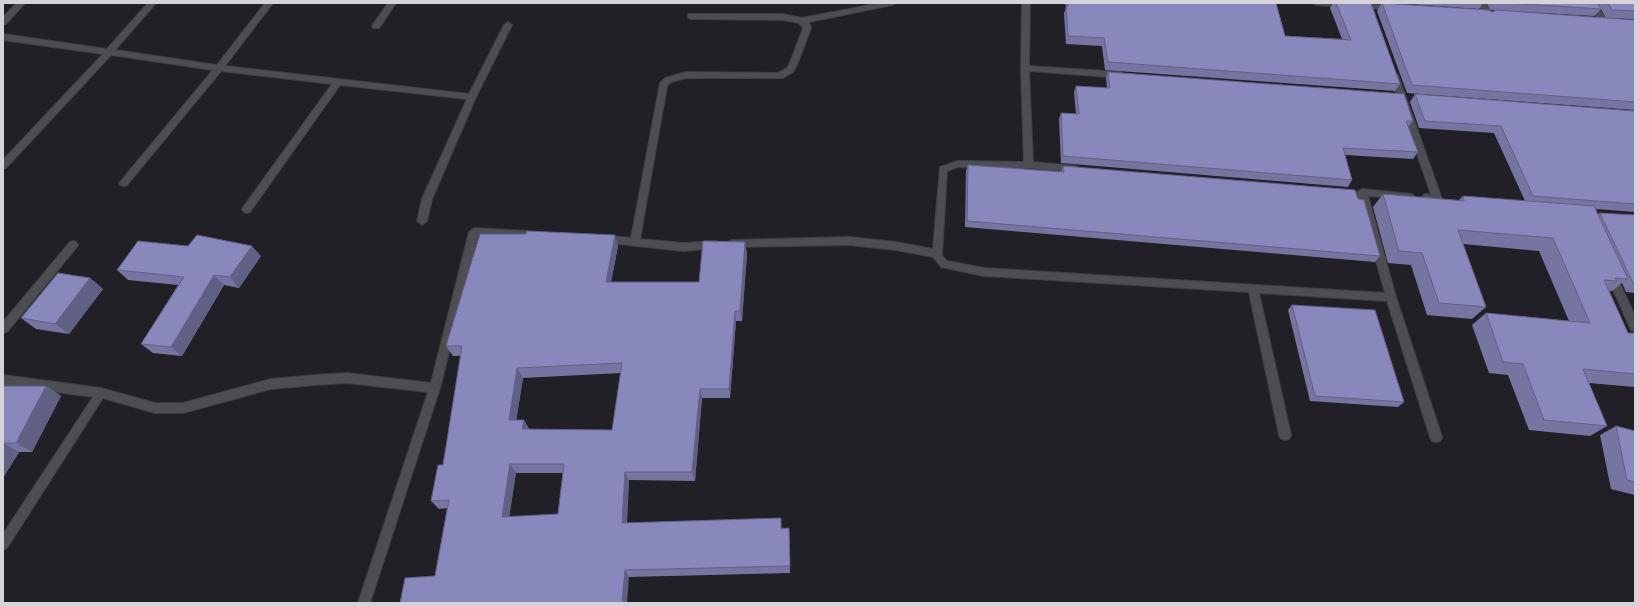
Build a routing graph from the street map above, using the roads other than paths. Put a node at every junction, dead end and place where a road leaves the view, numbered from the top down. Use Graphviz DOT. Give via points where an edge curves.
graph roads {
  1 [pos="21,3"];
  2 [pos="152,3"];
  3 [pos="269,3"];
  4 [pos="392,3"];
  5 [pos="892,3"];
  6 [pos="1026,3"];
  7 [pos="1317,3"];
  8 [pos="1482,3"];
  9 [pos="1592,3"];
  10 [pos="1370,7"];
  11 [pos="1402,8"];
  12 [pos="1487,15"];
  13 [pos="691,16"];
  14 [pos="802,20"];
  15 [pos="1602,21"];
  16 [pos="3,22"];
  17 [pos="508,25"];
  18 [pos="376,26"];
  19 [pos="3,37"];
  20 [pos="110,51"];
  21 [pos="219,68"];
  22 [pos="1025,68"];
  23 [pos="1392,69"];
  24 [pos="1128,76"];
  25 [pos="338,81"];
  26 [pos="472,97"];
  27 [pos="1029,165"];
  28 [pos="3,166"];
  29 [pos="1084,169"];
  30 [pos="124,183"];
  31 [pos="247,209"];
  32 [pos="422,221"];
  33 [pos="535,235"];
  34 [pos="589,238"];
  35 [pos="635,241"];
  36 [pos="73,245"];
  37 [pos="938,254"];
  38 [pos="1610,270"];
  39 [pos="1253,289"];
  40 [pos="1391,297"];
  41 [pos="1634,322"];
  42 [pos="3,329"];
  43 [pos="3,380"];
  44 [pos="435,388"];
  45 [pos="101,393"];
  46 [pos="1285,435"];
  47 [pos="1436,437"];
  48 [pos="3,544"];
  49 [pos="364,603"];
  1 -- 16 [label="street"];
  2 -- 20 [label="street"];
  3 -- 21 [label="street"];
  4 -- 18 [label="street"];
  5 -- 14 [label="street"];
  6 -- 22 [label="street"];
  7 -- 10 [label="street"];
  8 -- 12 [label="street"];
  9 -- 15 [label="street"];
  10 -- 11 [label="street"];
  13 -- 14 [label="street" via="783,17"];
  14 -- 35 [label="street" via="807,28 796,59 790,70 780,76 686,75 668,80 663,86"];
  17 -- 26 [label="street"];
  19 -- 20 [label="street"];
  20 -- 21 [label="street"];
  20 -- 28 [label="street"];
  21 -- 25 [label="street"];
  21 -- 30 [label="street"];
  22 -- 24 [label="street"];
  22 -- 27 [label="street"];
  23 -- 40 [label="street" via="1441,199 1358,191"];
  25 -- 26 [label="street"];
  25 -- 31 [label="street"];
  26 -- 32 [label="street" via="427,199"];
  27 -- 29 [label="street"];
  27 -- 37 [label="street" via="958,164 943,169"];
  33 -- 44 [label="street" via="474,232"];
  34 -- 35 [label="street"];
  35 -- 37 [label="street" via="683,247 849,241"];
  36 -- 42 [label="street"];
  37 -- 39 [label="street" via="939,259 949,266 984,272"];
  38 -- 41 [label="street"];
  39 -- 40 [label="street"];
  39 -- 46 [label="street"];
  40 -- 47 [label="street"];
  43 -- 45 [label="street"];
  44 -- 45 [label="street" via="347,378 315,380 272,384 183,408 155,408"];
  44 -- 49 [label="street"];
  45 -- 48 [label="street"];
}
